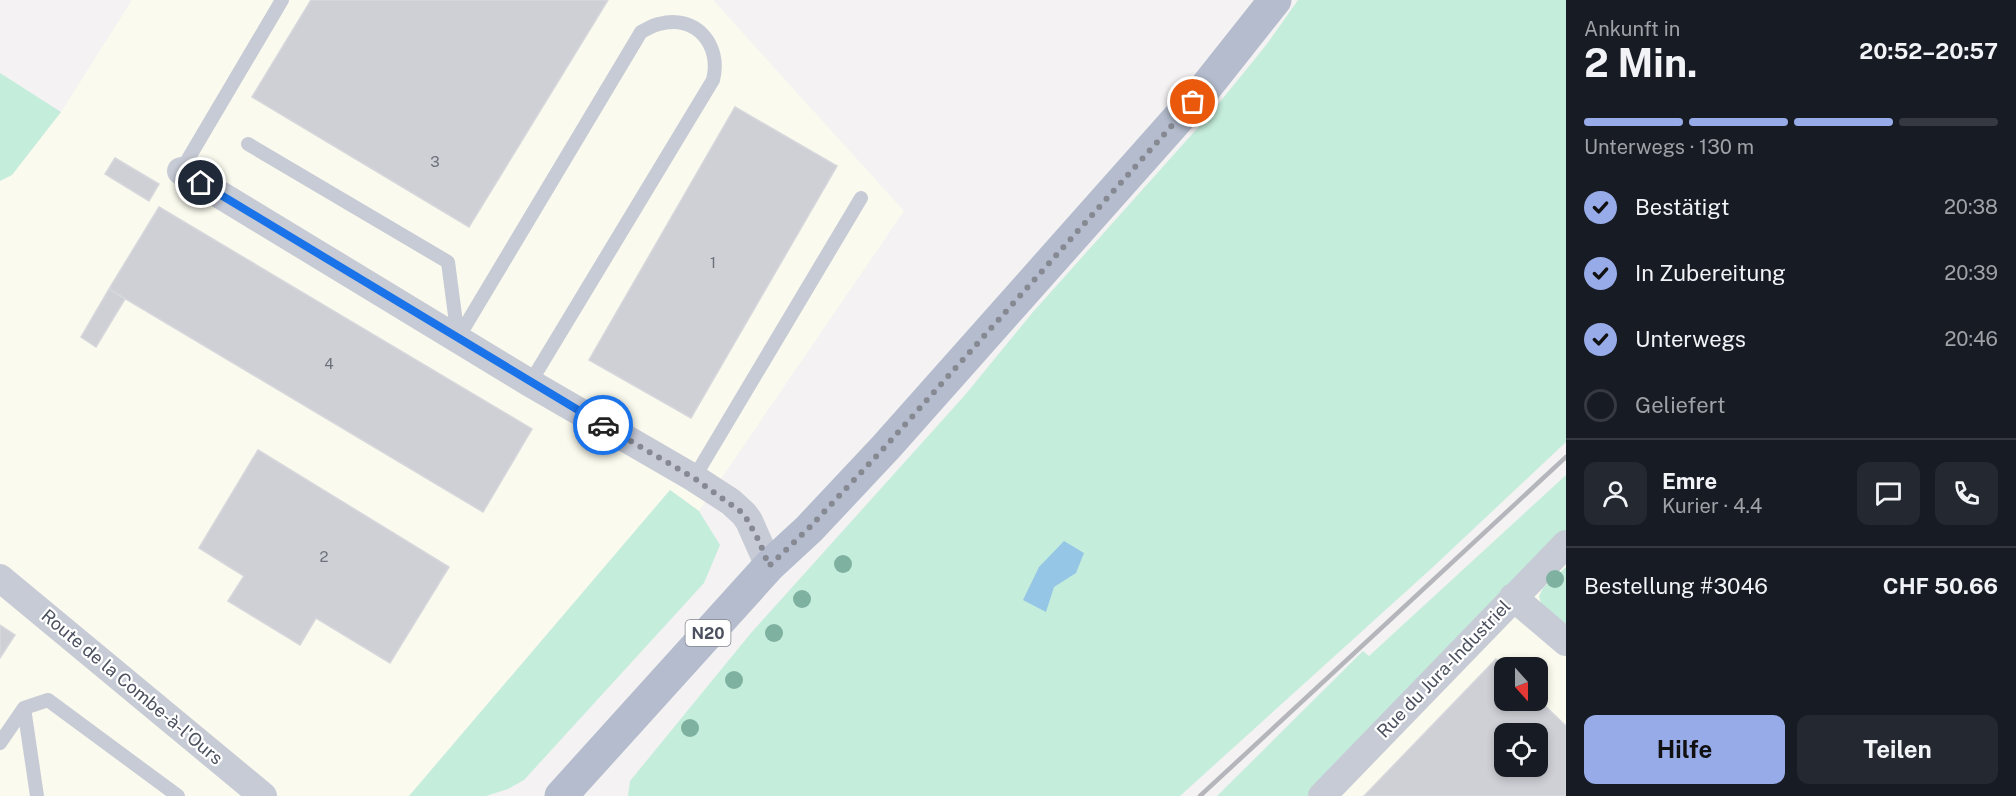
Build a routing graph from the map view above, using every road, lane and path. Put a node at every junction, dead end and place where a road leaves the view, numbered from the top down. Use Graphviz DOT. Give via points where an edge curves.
graph roads {
  1 [pos="282,0"];
  2 [pos="1275,0"];
  3 [pos="248,144"];
  4 [pos="182,171"];
  5 [pos="861,198"];
  6 [pos="458,338"];
  7 [pos="531,383"];
  8 [pos="694,478"];
  9 [pos="1566,544"];
  10 [pos="769,566"];
  11 [pos="0,578"];
  12 [pos="1513,597"];
  13 [pos="1566,642"];
  14 [pos="24,708"];
  15 [pos="0,743"];
  16 [pos="37,796"];
  17 [pos="178,796"];
  18 [pos="263,796"];
  19 [pos="561,796"];
  20 [pos="1322,796"];
  1 -- 4 [label="lane"];
  2 -- 10 [label="main road, N20" via="1206,87 1026,291 885,447"];
  3 -- 6 [label="lane" via="448,262"];
  4 -- 6 [label="street"];
  5 -- 8 [label="lane"];
  6 -- 7 [label="street"];
  6 -- 7 [label="lane" via="642,32 660,23 677,22 697,29 714,53 713,80"];
  7 -- 8 [label="street"];
  8 -- 10 [label="street" via="744,514"];
  9 -- 12 [label="street, Rue du Jura-Industriel"];
  10 -- 19 [label="main road, N20"];
  11 -- 18 [label="street, Route de la Combe-à-l'Ours"];
  12 -- 13 [label="street"];
  12 -- 20 [label="street, Rue du Jura-Industriel"];
  14 -- 15 [label="lane"];
  14 -- 16 [label="lane"];
  14 -- 17 [label="lane" via="48,700"];
}
